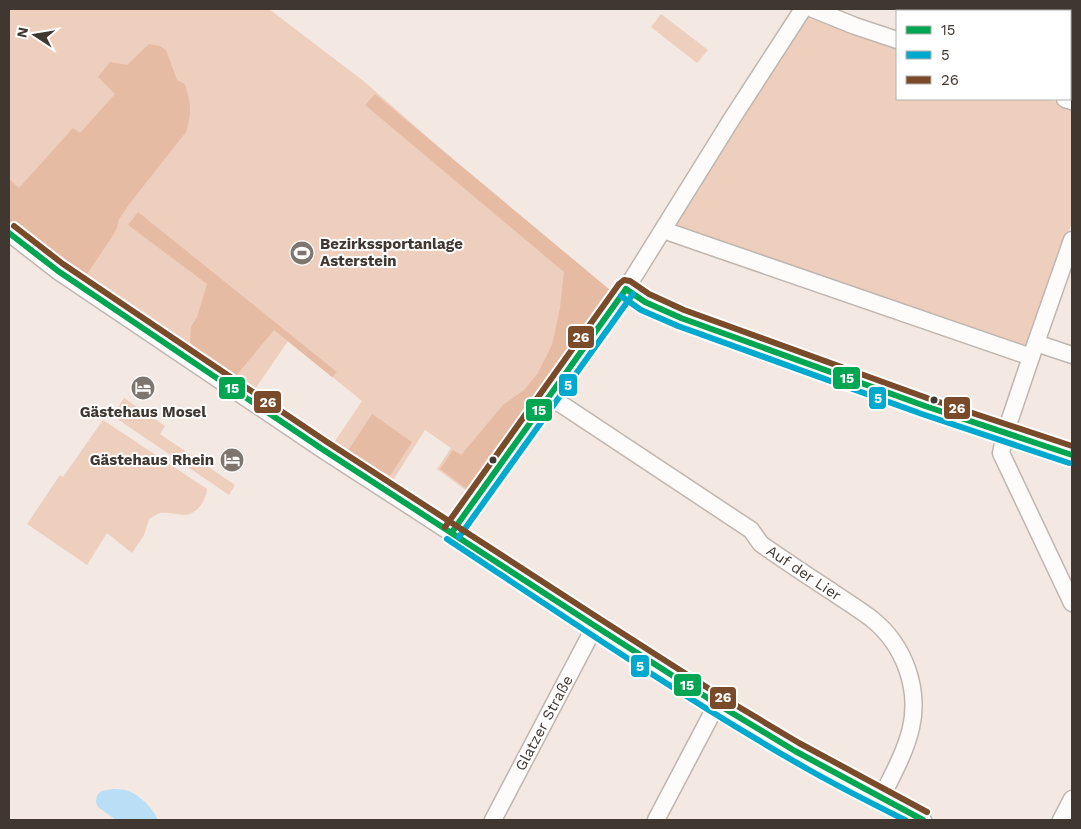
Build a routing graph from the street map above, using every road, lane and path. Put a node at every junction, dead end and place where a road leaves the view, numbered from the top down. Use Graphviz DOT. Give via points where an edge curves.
graph roads {
  1 [pos="803,9"];
  2 [pos="813,9"];
  3 [pos="896,40"];
  4 [pos="664,230"];
  5 [pos="9,233"];
  6 [pos="1072,240"];
  7 [pos="626,289"];
  8 [pos="1034,350"];
  9 [pos="1072,355"];
  10 [pos="549,396"];
  11 [pos="1006,434"];
  12 [pos="1072,455"];
  13 [pos="452,532"];
  14 [pos="1072,603"];
  15 [pos="595,626"];
  16 [pos="717,704"];
  17 [pos="881,798"];
  18 [pos="1072,799"];
  19 [pos="493,820"];
  20 [pos="656,820"];
  21 [pos="923,820"];
  22 [pos="1061,820"];
  1 -- 4 [label="street"];
  2 -- 3 [label="street"];
  4 -- 7 [label="street"];
  4 -- 8 [label="street"];
  5 -- 13 [label="street" via="58,272"];
  6 -- 8 [label="street"];
  7 -- 10 [label="street"];
  7 -- 11 [label="street" via="645,302 681,318"];
  8 -- 9 [label="street"];
  8 -- 11 [label="street"];
  10 -- 13 [label="street"];
  10 -- 17 [label="street, Auf der Lier" via="750,530 761,544 872,618 892,640 908,670 913,706 907,743"];
  11 -- 12 [label="street"];
  11 -- 14 [label="street" via="1001,453"];
  13 -- 15 [label="street"];
  15 -- 16 [label="street"];
  15 -- 19 [label="street, Glatzer Straße"];
  16 -- 17 [label="street"];
  16 -- 20 [label="street"];
  17 -- 21 [label="street"];
  18 -- 22 [label="street"];
}
